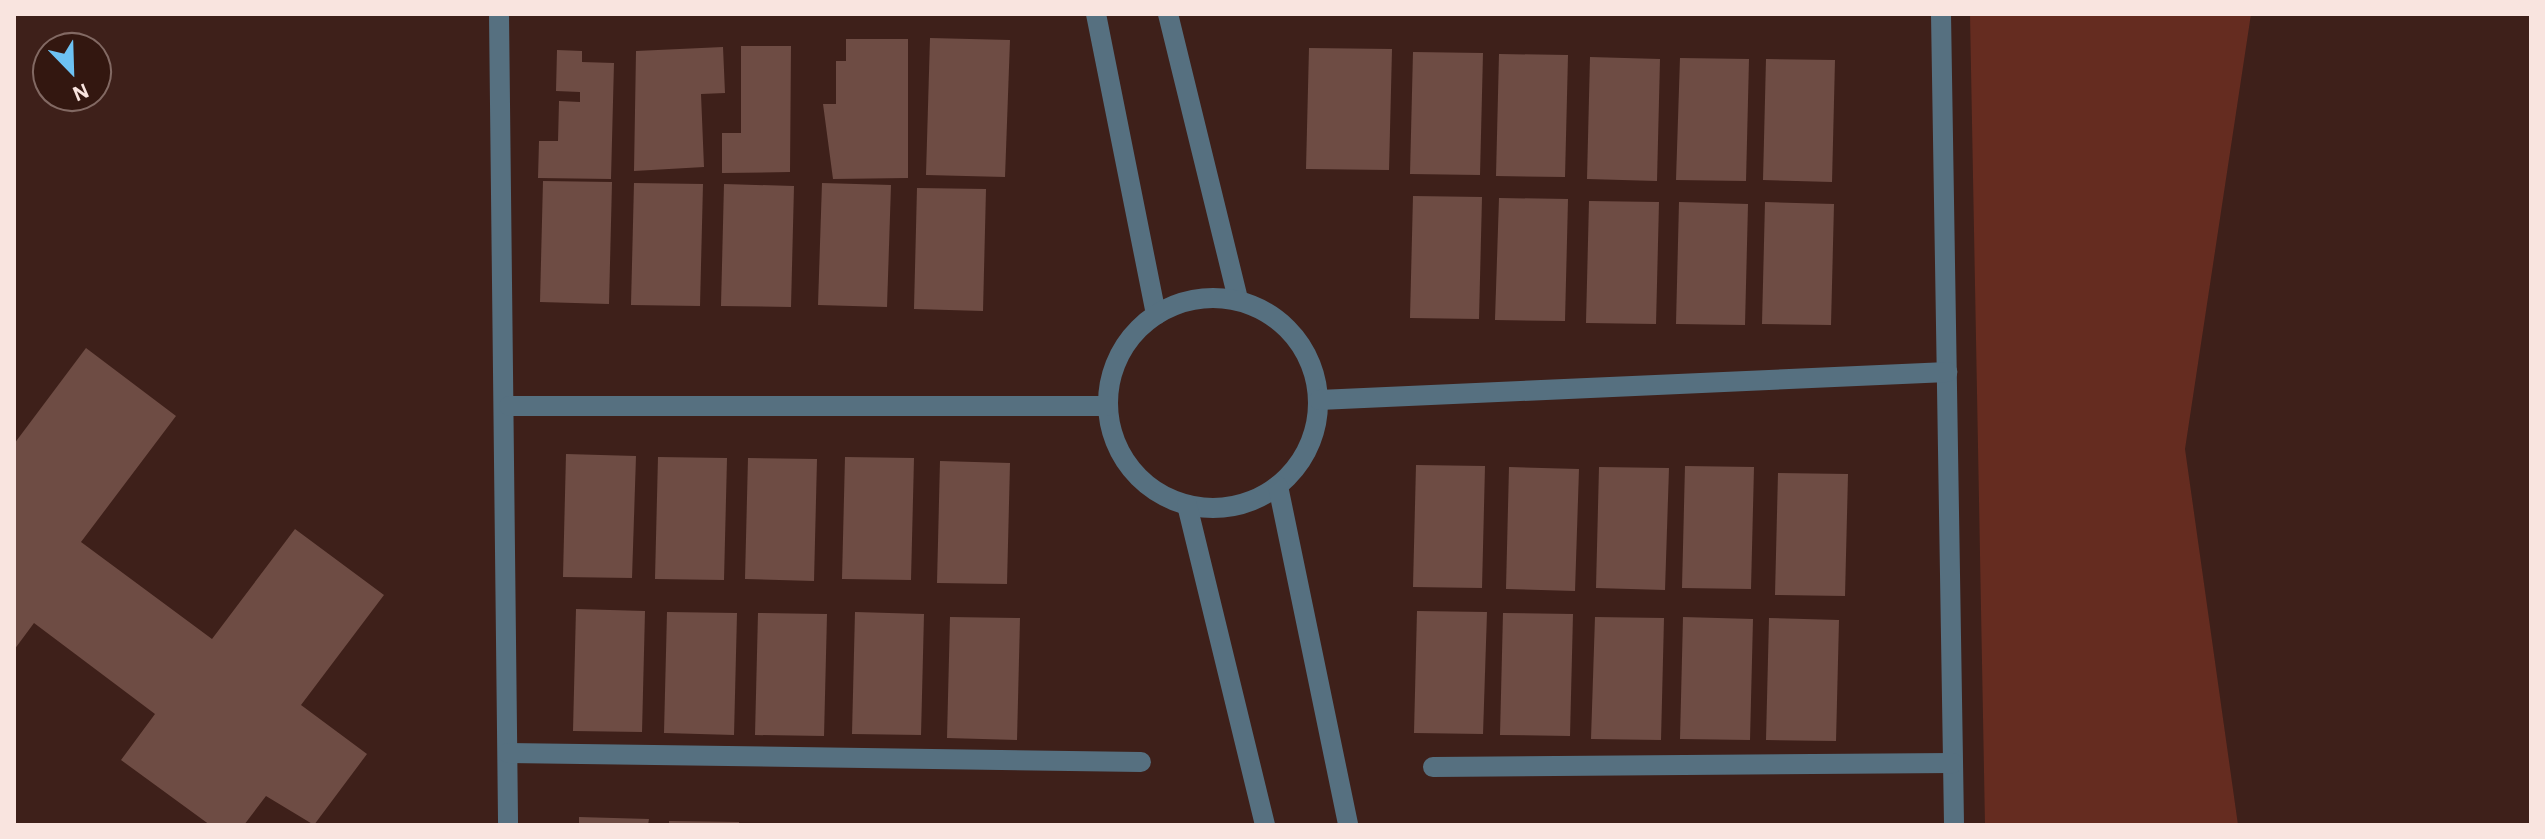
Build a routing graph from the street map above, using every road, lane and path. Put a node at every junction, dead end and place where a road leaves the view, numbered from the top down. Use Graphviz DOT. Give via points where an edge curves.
graph roads {
  1 [pos="499,14"];
  2 [pos="1096,14"];
  3 [pos="1168,14"];
  4 [pos="1941,14"];
  5 [pos="1238,300"];
  6 [pos="1156,315"];
  7 [pos="1947,372"];
  8 [pos="1319,400"];
  9 [pos="509,406"];
  10 [pos="1107,406"];
  11 [pos="1278,486"];
  12 [pos="1187,505"];
  13 [pos="508,753"];
  14 [pos="1141,762"];
  15 [pos="1953,763"];
  16 [pos="1433,767"];
  17 [pos="508,825"];
  18 [pos="1265,825"];
  19 [pos="1348,825"];
  20 [pos="1954,825"];
  1 -- 9 [label="street"];
  2 -- 6 [label="street"];
  3 -- 5 [label="street"];
  4 -- 7 [label="street"];
  5 -- 6 [label="street" via="1181,302"];
  5 -- 8 [label="street" via="1270,313 1296,336 1313,366"];
  6 -- 10 [label="street" via="1129,339 1112,371"];
  7 -- 8 [label="street"];
  7 -- 15 [label="street"];
  8 -- 11 [label="street" via="1305,453"];
  9 -- 10 [label="street"];
  9 -- 13 [label="street"];
  10 -- 12 [label="street" via="1113,439 1130,469"];
  11 -- 12 [label="street" via="1229,506"];
  11 -- 19 [label="street"];
  12 -- 18 [label="street"];
  13 -- 14 [label="street"];
  13 -- 17 [label="street"];
  15 -- 16 [label="street"];
  15 -- 20 [label="street"];
}
